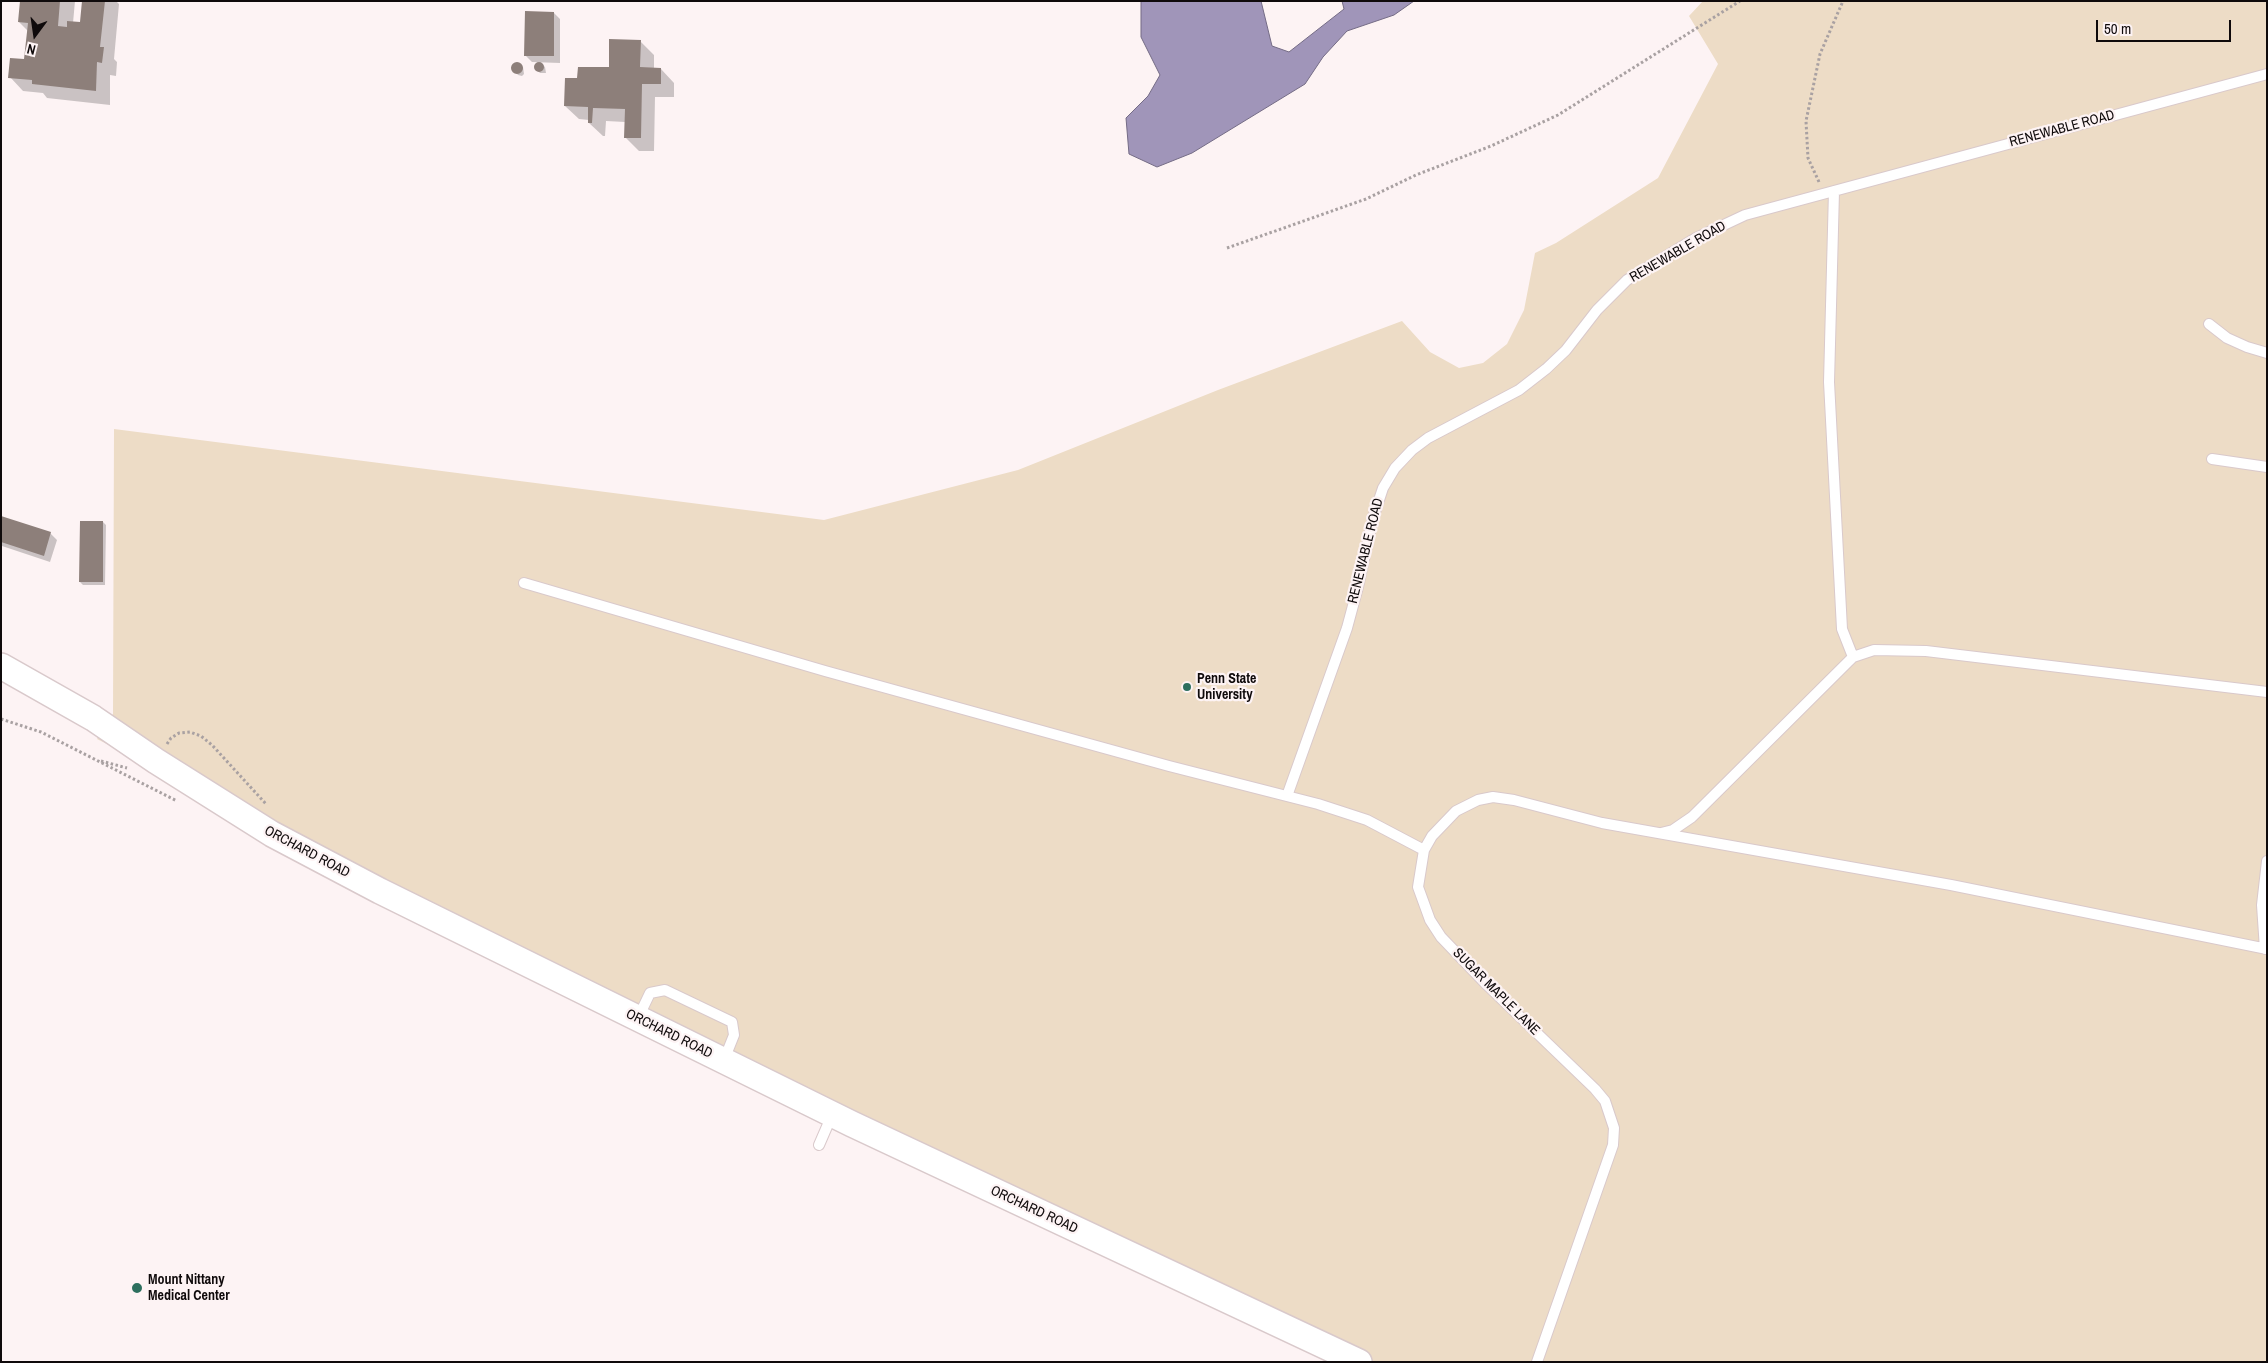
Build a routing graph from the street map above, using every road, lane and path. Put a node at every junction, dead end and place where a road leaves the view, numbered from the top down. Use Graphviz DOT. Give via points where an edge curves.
graph roads {
  1 [pos="1740,1"];
  2 [pos="1843,1"];
  3 [pos="2267,74"];
  4 [pos="1829,193"];
  5 [pos="1227,248"];
  6 [pos="2209,324"];
  7 [pos="2267,353"];
  8 [pos="2212,459"];
  9 [pos="2267,467"];
  10 [pos="524,583"];
  11 [pos="1853,657"];
  12 [pos="1,666"];
  13 [pos="2267,692"];
  14 [pos="1,719"];
  15 [pos="164,748"];
  16 [pos="135,769"];
  17 [pos="1287,796"];
  18 [pos="272,810"];
  19 [pos="1655,834"];
  20 [pos="1424,850"];
  21 [pos="2267,861"];
  22 [pos="2266,949"];
  23 [pos="638,1019"];
  24 [pos="723,1061"];
  25 [pos="832,1114"];
  26 [pos="819,1146"];
  27 [pos="1359,1362"];
  28 [pos="1537,1362"];
  1 -- 5 [label="path" via="1558,114 1366,199"];
  2 -- 4 [label="path" via="1820,54 1806,121 1808,158"];
  3 -- 4 [label="lane, RENEWABLE ROAD"];
  4 -- 11 [label="lane" via="1829,382 1842,629"];
  4 -- 17 [label="lane, RENEWABLE ROAD" via="1745,215 1696,238 1640,272 1613,293 1546,369 1519,390 1428,438 1395,468 1383,488 1372,518 1347,628"];
  6 -- 7 [label="lane" via="2227,338"];
  8 -- 9 [label="lane"];
  10 -- 17 [label="lane" via="824,671"];
  11 -- 13 [label="lane" via="1874,650 1926,651"];
  11 -- 19 [label="lane" via="1692,817 1673,830"];
  12 -- 23 [label="street, ORCHARD ROAD" via="93,718 272,834 389,896"];
  14 -- 16 [label="path" via="41,732 91,757"];
  15 -- 18 [label="path" via="179,733 201,736"];
  17 -- 20 [label="lane" via="1367,820"];
  19 -- 20 [label="lane, SUGAR MAPLE LANE" via="1494,797 1478,800 1456,811 1432,836"];
  19 -- 22 [label="lane, SUGAR MAPLE LANE" via="1951,885"];
  20 -- 28 [label="lane, SUGAR MAPLE LANE" via="1418,887 1430,920 1441,937 1595,1089 1605,1101 1614,1128 1613,1145"];
  21 -- 22 [label="lane" via="2262,905"];
  23 -- 24 [label="street, ORCHARD ROAD"];
  23 -- 24 [label="lane" via="650,993 665,990 732,1022 734,1035"];
  24 -- 25 [label="street, ORCHARD ROAD"];
  25 -- 26 [label="lane"];
  25 -- 27 [label="street, ORCHARD ROAD"];
}
